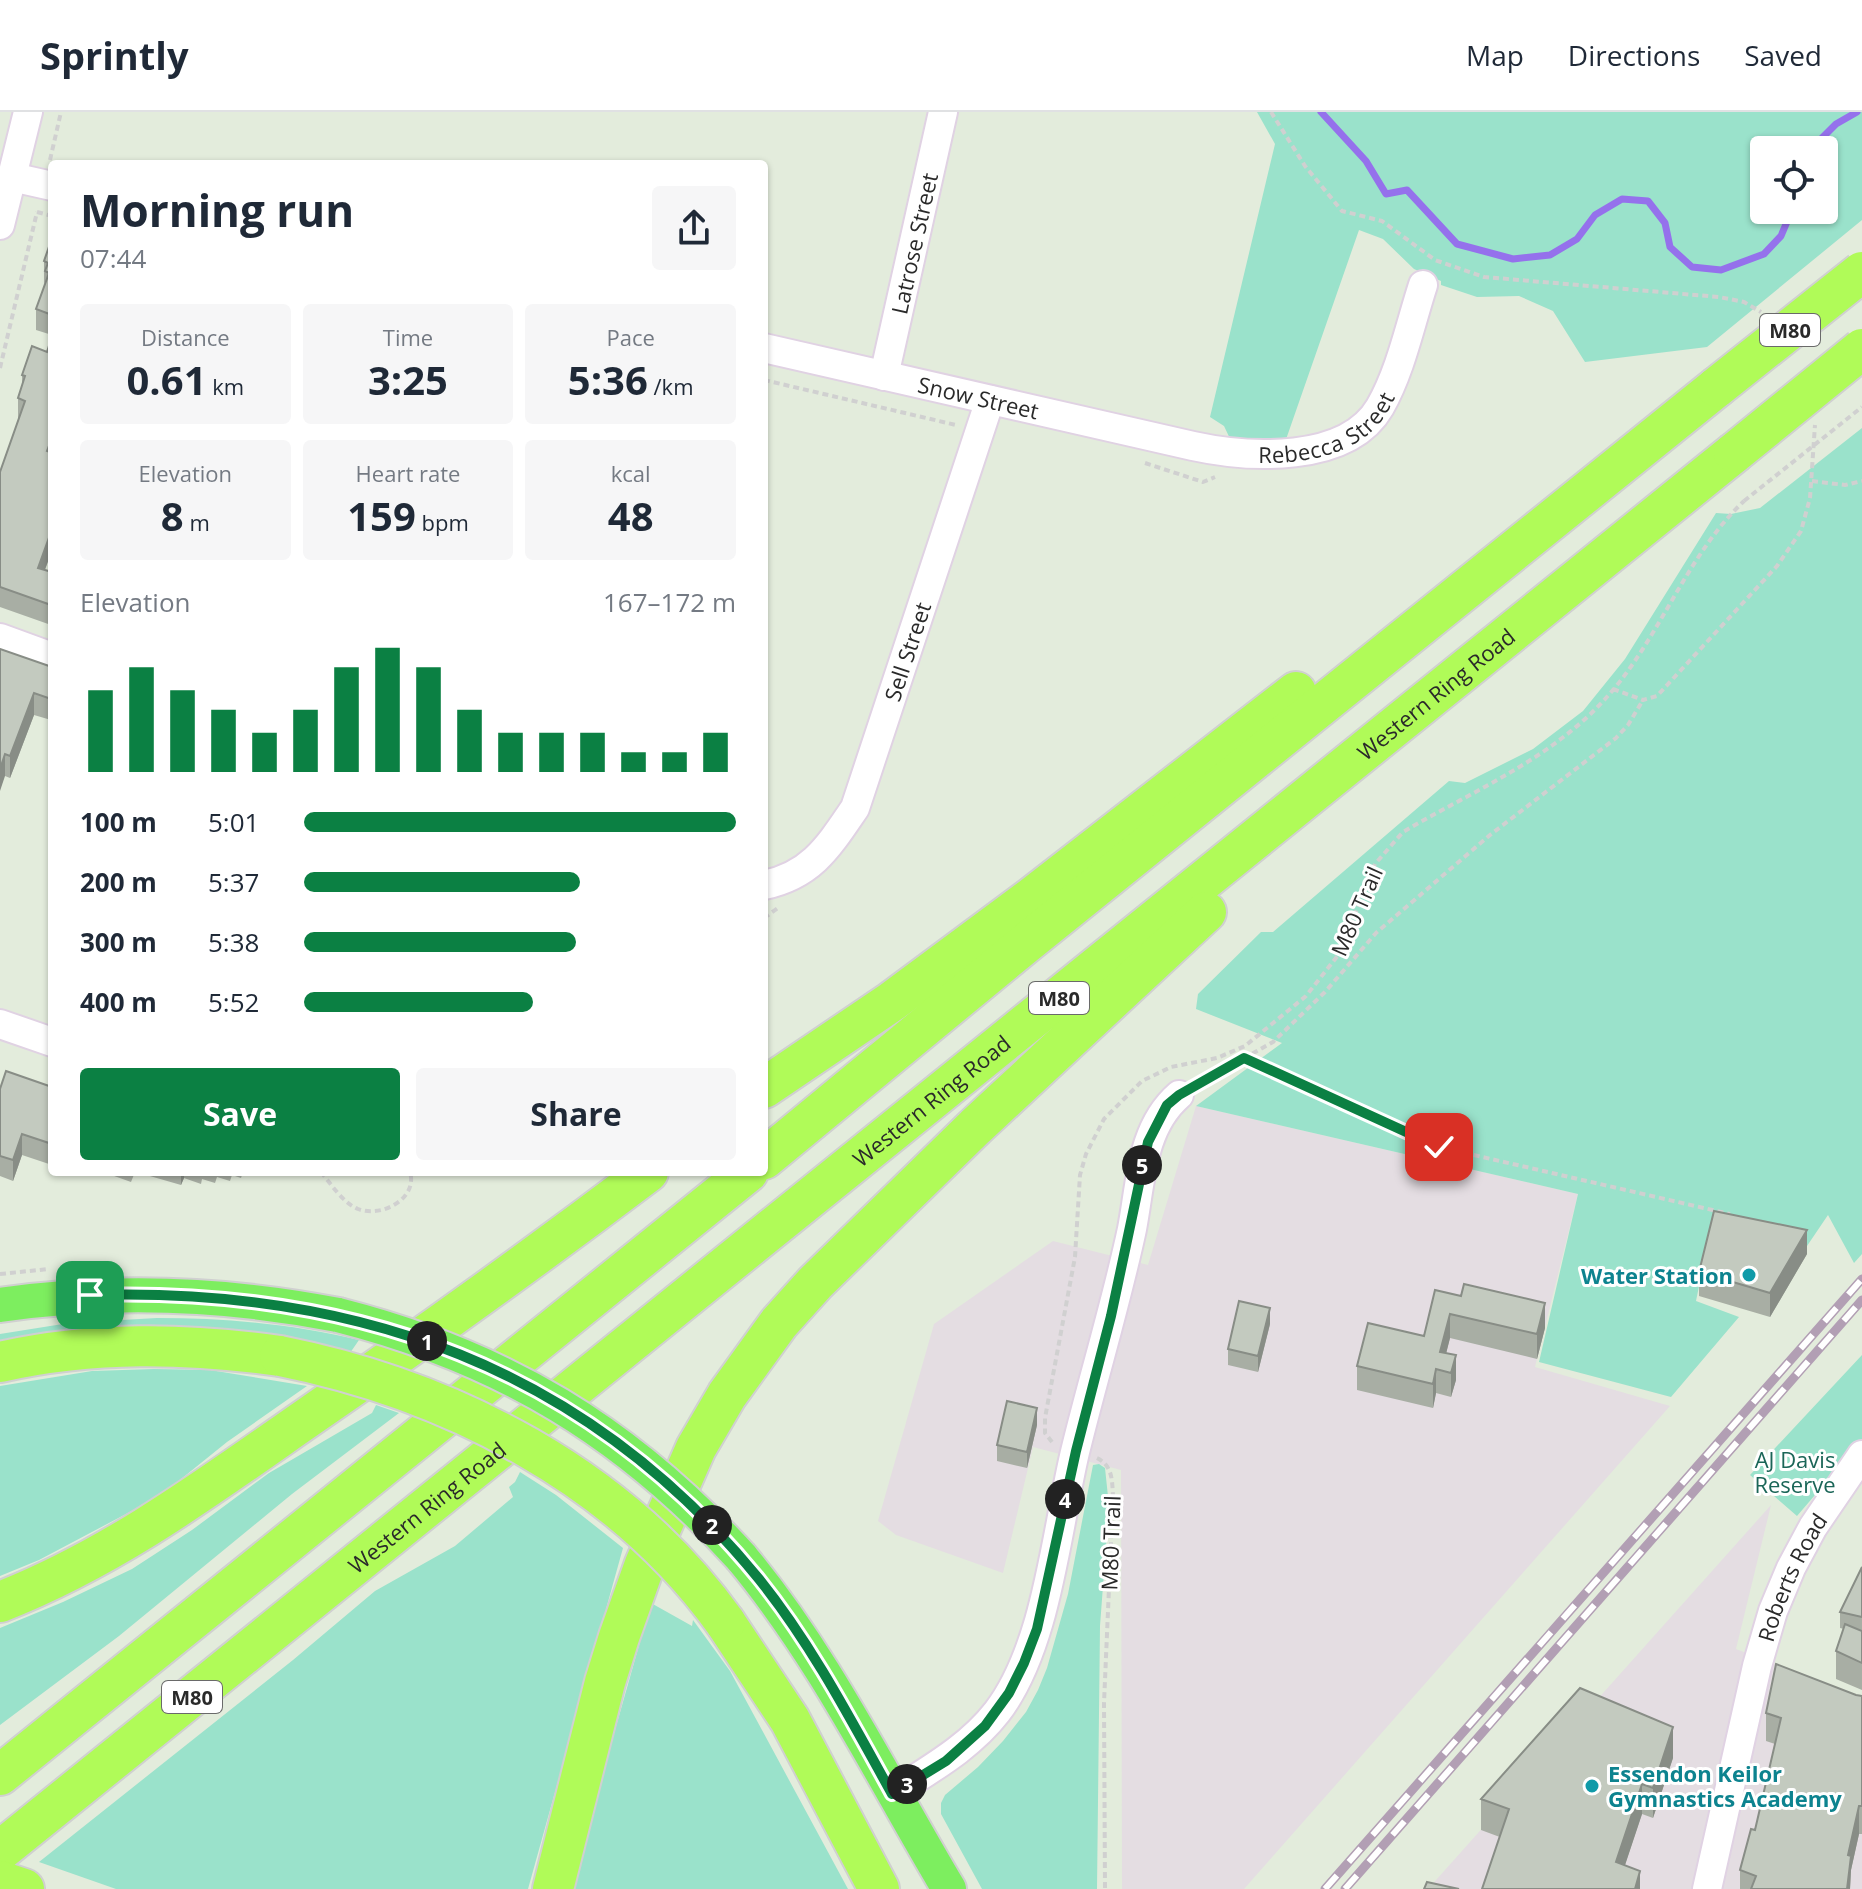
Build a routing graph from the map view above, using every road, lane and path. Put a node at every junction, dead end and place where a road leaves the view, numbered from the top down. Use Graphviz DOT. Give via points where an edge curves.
graph roads {
  1 [pos="28,112"];
  2 [pos="61,112"];
  3 [pos="943,112"];
  4 [pos="1271,112"];
  5 [pos="53,160"];
  6 [pos="12,177"];
  7 [pos="48,177"];
  8 [pos="37,212"];
  9 [pos="0,225"];
  10 [pos="1862,272"];
  11 [pos="1423,285"];
  12 [pos="1583,285"];
  13 [pos="768,349"];
  14 [pos="1862,349"];
  15 [pos="0,368"];
  16 [pos="884,376"];
  17 [pos="768,381"];
  18 [pos="1717,387"];
  19 [pos="990,400"];
  20 [pos="1862,407"];
  21 [pos="980,431"];
  22 [pos="1193,446"];
  23 [pos="1227,453"];
  24 [pos="1734,453"];
  25 [pos="1133,458"];
  26 [pos="1812,481"];
  27 [pos="1862,481"];
  28 [pos="0,638"];
  29 [pos="48,656"];
  30 [pos="1643,700"];
  31 [pos="778,889"];
  32 [pos="768,910"];
  33 [pos="0,1024"];
  34 [pos="48,1041"];
  35 [pos="1244,1058"];
  36 [pos="768,1085"];
  37 [pos="1179,1095"];
  38 [pos="768,1156"];
  39 [pos="324,1176"];
  40 [pos="411,1176"];
  41 [pos="643,1176"];
  42 [pos="743,1176"];
  43 [pos="1742,1217"];
  44 [pos="0,1305"];
  45 [pos="0,1362"];
  46 [pos="1076,1451"];
  47 [pos="1862,1455"];
  48 [pos="1862,1483"];
  49 [pos="0,1602"];
  50 [pos="1766,1669"];
  51 [pos="0,1775"];
  52 [pos="892,1794"];
  53 [pos="0,1851"];
  54 [pos="0,1881"];
  55 [pos="24,1889"];
  56 [pos="553,1889"];
  57 [pos="879,1889"];
  58 [pos="949,1889"];
  59 [pos="1105,1889"];
  60 [pos="1707,1889"];
  1 -- 6 [label="street"];
  2 -- 5 [label="path"];
  3 -- 16 [label="street, Latrose Street"];
  4 -- 12 [label="path" via="1342,211 1382,221 1435,260 1484,277"];
  6 -- 7 [label="street"];
  6 -- 9 [label="street"];
  8 -- 15 [label="path"];
  10 -- 18 [label="highway, M80, bridge"];
  11 -- 23 [label="street, Rebecca Street" via="1397,366 1369,422 1332,443 1302,451"];
  13 -- 16 [label="street, Snow Street"];
  14 -- 24 [label="highway, Western Ring Road / M80, bridge"];
  16 -- 19 [label="street, Snow Street"];
  17 -- 21 [label="path"];
  18 -- 36 [label="highway" via="1413,602 1018,908"];
  18 -- 38 [label="highway, M80"];
  19 -- 21 [label="street, Sell Street"];
  19 -- 22 [label="street, Snow Street"];
  20 -- 46 [label="path, M80 Trail, bridge" via="1731,514 1625,675 1578,726 1552,747 1403,832 1383,853 1339,954 1306,996 1245,1046 1142,1081 1104,1119 1080,1175 1075,1257 1045,1418 1051,1442"];
  21 -- 31 [label="street, Sell Street" via="855,808 825,853"];
  22 -- 23 [label="street, Rebecca Street"];
  23 -- 25 [label="path" via="1225,467 1203,482"];
  24 -- 53 [label="highway, Western Ring Road / M80"];
  24 -- 56 [label="highway" via="1355,788 1178,936 900,1199 779,1323 712,1418 645,1564 605,1682"];
  26 -- 27 [label="path"];
  28 -- 29 [label="street"];
  30 -- 35 [label="path" via="1616,738 1490,835 1376,933 1307,1010 1273,1042"];
  31 -- 32 [label="path"];
  33 -- 34 [label="street"];
  35 -- 37 [label="path"];
  35 -- 43 [label="path" via="1439,1147"];
  37 -- 46 [label="street" via="1167,1105 1148,1142"];
  39 -- 40 [label="path" via="347,1202 373,1212 400,1201 410,1191"];
  41 -- 49 [label="highway" via="494,1289 209,1486 90,1561"];
  42 -- 51 [label="highway, M80"];
  44 -- 52 [label="main road, bridge" via="142,1294 256,1301 338,1315 434,1343 559,1405 655,1472 741,1557 797,1629"];
  45 -- 57 [label="highway, bridge" via="137,1345 280,1356 423,1396 535,1452 653,1541 725,1622 790,1720"];
  46 -- 52 [label="street" via="1037,1629 1009,1693 985,1726 946,1761"];
  46 -- 59 [label="path, M80 Trail" via="1105,1462 1112,1480 1104,1703"];
  47 -- 50 [label="street, Roberts Road" via="1791,1568 1765,1633"];
  48 -- 50 [label="street, Roberts Road" via="1824,1538"];
  50 -- 60 [label="street, Roberts Road"];
  52 -- 58 [label="main road"];
  54 -- 55 [label="highway"];
}
